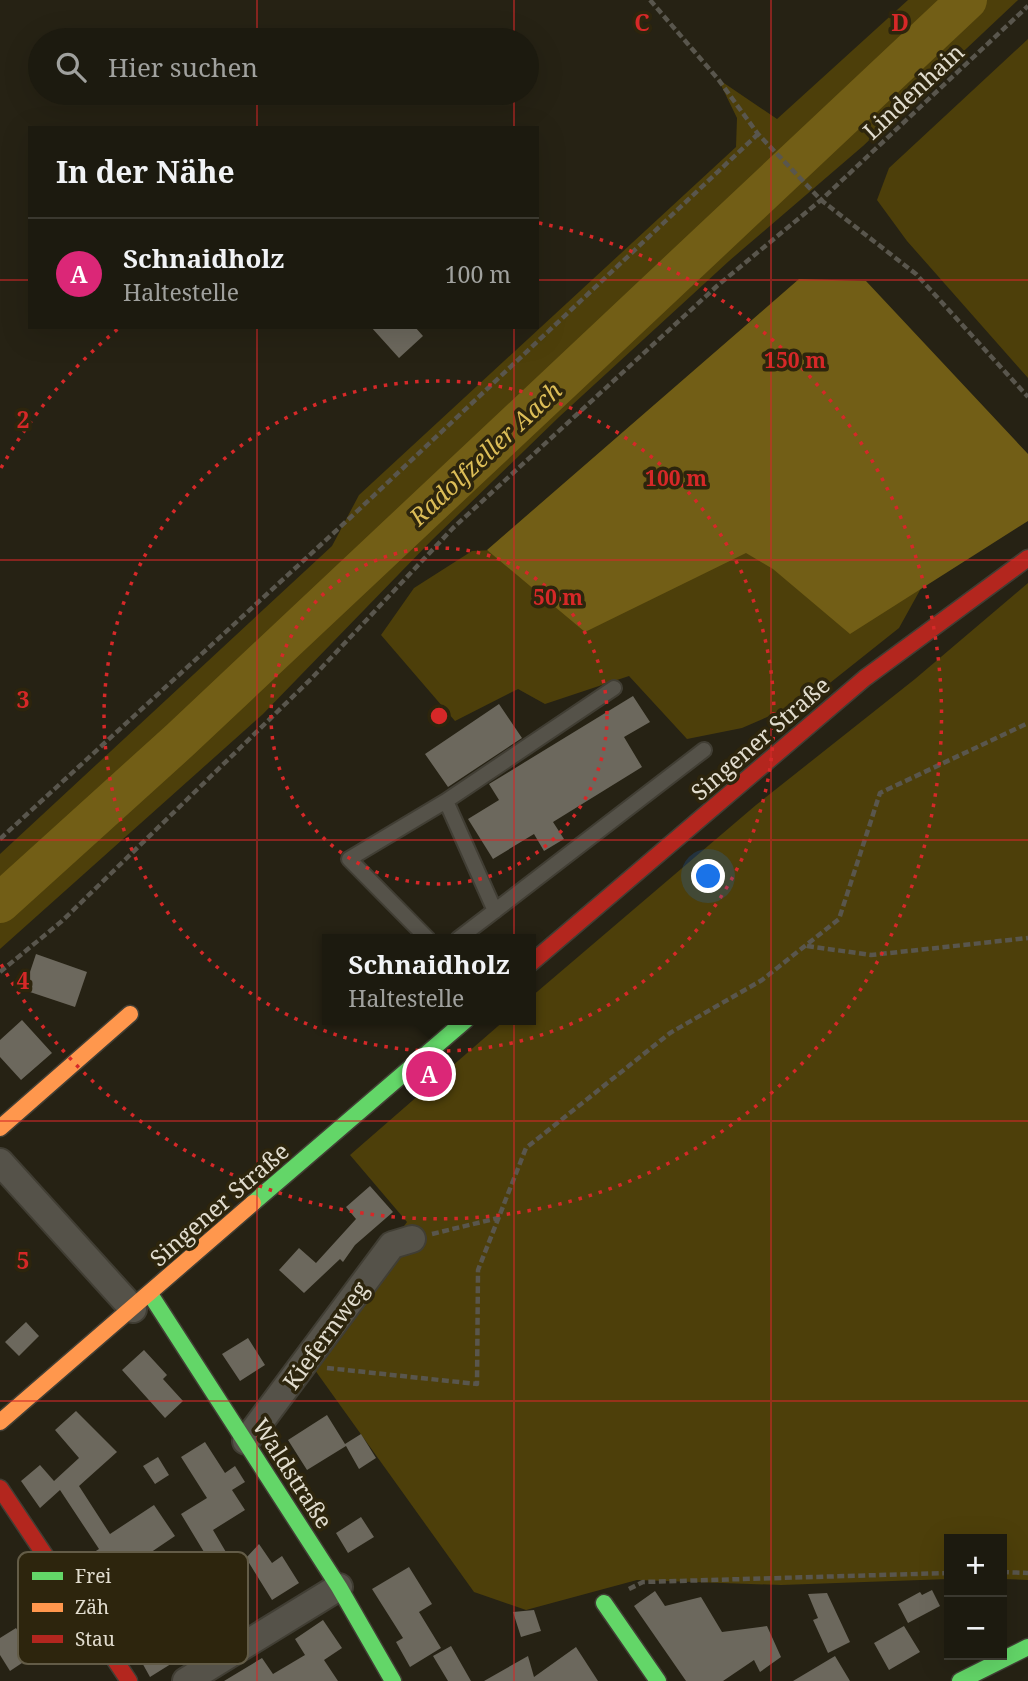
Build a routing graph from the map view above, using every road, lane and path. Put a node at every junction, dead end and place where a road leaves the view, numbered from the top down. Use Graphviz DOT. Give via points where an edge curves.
graph roads {
  1 [pos="650,0"];
  2 [pos="1028,6"];
  3 [pos="758,134"];
  4 [pos="821,200"];
  5 [pos="1028,397"];
  6 [pos="1028,558"];
  7 [pos="614,688"];
  8 [pos="1028,723"];
  9 [pos="704,750"];
  10 [pos="446,801"];
  11 [pos="0,839"];
  12 [pos="495,911"];
  13 [pos="423,934"];
  14 [pos="465,934"];
  15 [pos="1028,938"];
  16 [pos="807,946"];
  17 [pos="536,959"];
  18 [pos="0,971"];
  19 [pos="130,1014"];
  20 [pos="460,1025"];
  21 [pos="0,1128"];
  22 [pos="0,1161"];
  23 [pos="499,1218"];
  24 [pos="412,1239"];
  25 [pos="141,1301"];
  26 [pos="307,1359"];
  27 [pos="0,1422"];
  28 [pos="246,1441"];
  29 [pos="0,1488"];
  30 [pos="43,1552"];
  31 [pos="1007,1572"];
  32 [pos="944,1573"];
  33 [pos="1028,1573"];
  34 [pos="339,1587"];
  35 [pos="604,1603"];
  36 [pos="248,1642"];
  37 [pos="1028,1647"];
  38 [pos="118,1664"];
  39 [pos="213,1664"];
  40 [pos="129,1681"];
  41 [pos="186,1681"];
  42 [pos="393,1681"];
  43 [pos="658,1681"];
  44 [pos="960,1681"];
  1 -- 3 [label="path"];
  2 -- 4 [label="path, Lindenhain"];
  3 -- 4 [label="path"];
  3 -- 11 [label="path"];
  4 -- 5 [label="path" via="916,274"];
  4 -- 18 [label="path, Lindenhain" via="716,286 453,528 292,697 62,921"];
  6 -- 17 [label="main road, Singener Straße" via="864,678"];
  7 -- 10 [label="lane"];
  8 -- 16 [label="path" via="880,793 839,919"];
  9 -- 12 [label="lane"];
  10 -- 12 [label="lane"];
  10 -- 13 [label="lane" via="349,859"];
  12 -- 14 [label="lane"];
  15 -- 16 [label="path" via="871,954"];
  16 -- 23 [label="path" via="762,980 670,1034 526,1149"];
  19 -- 21 [label="main road"];
  20 -- 25 [label="main road, Singener Straße"];
  22 -- 25 [label="street"];
  23 -- 24 [label="path"];
  23 -- 26 [label="path" via="478,1269 477,1384 332,1369"];
  24 -- 26 [label="street, Kiefernweg" via="392,1245"];
  25 -- 27 [label="main road, Singener Straße"];
  25 -- 28 [label="main road, Waldstraße"];
  26 -- 28 [label="street, Kiefernweg"];
  28 -- 34 [label="main road, Waldstraße"];
  29 -- 30 [label="main road"];
  31 -- 33 [label="path"];
  32 -- 35 [label="path" via="643,1582"];
  34 -- 36 [label="street"];
  34 -- 42 [label="main road, Waldstraße"];
  35 -- 43 [label="main road"];
  37 -- 44 [label="main road"];
  38 -- 40 [label="main road"];
  39 -- 41 [label="street"];
}
